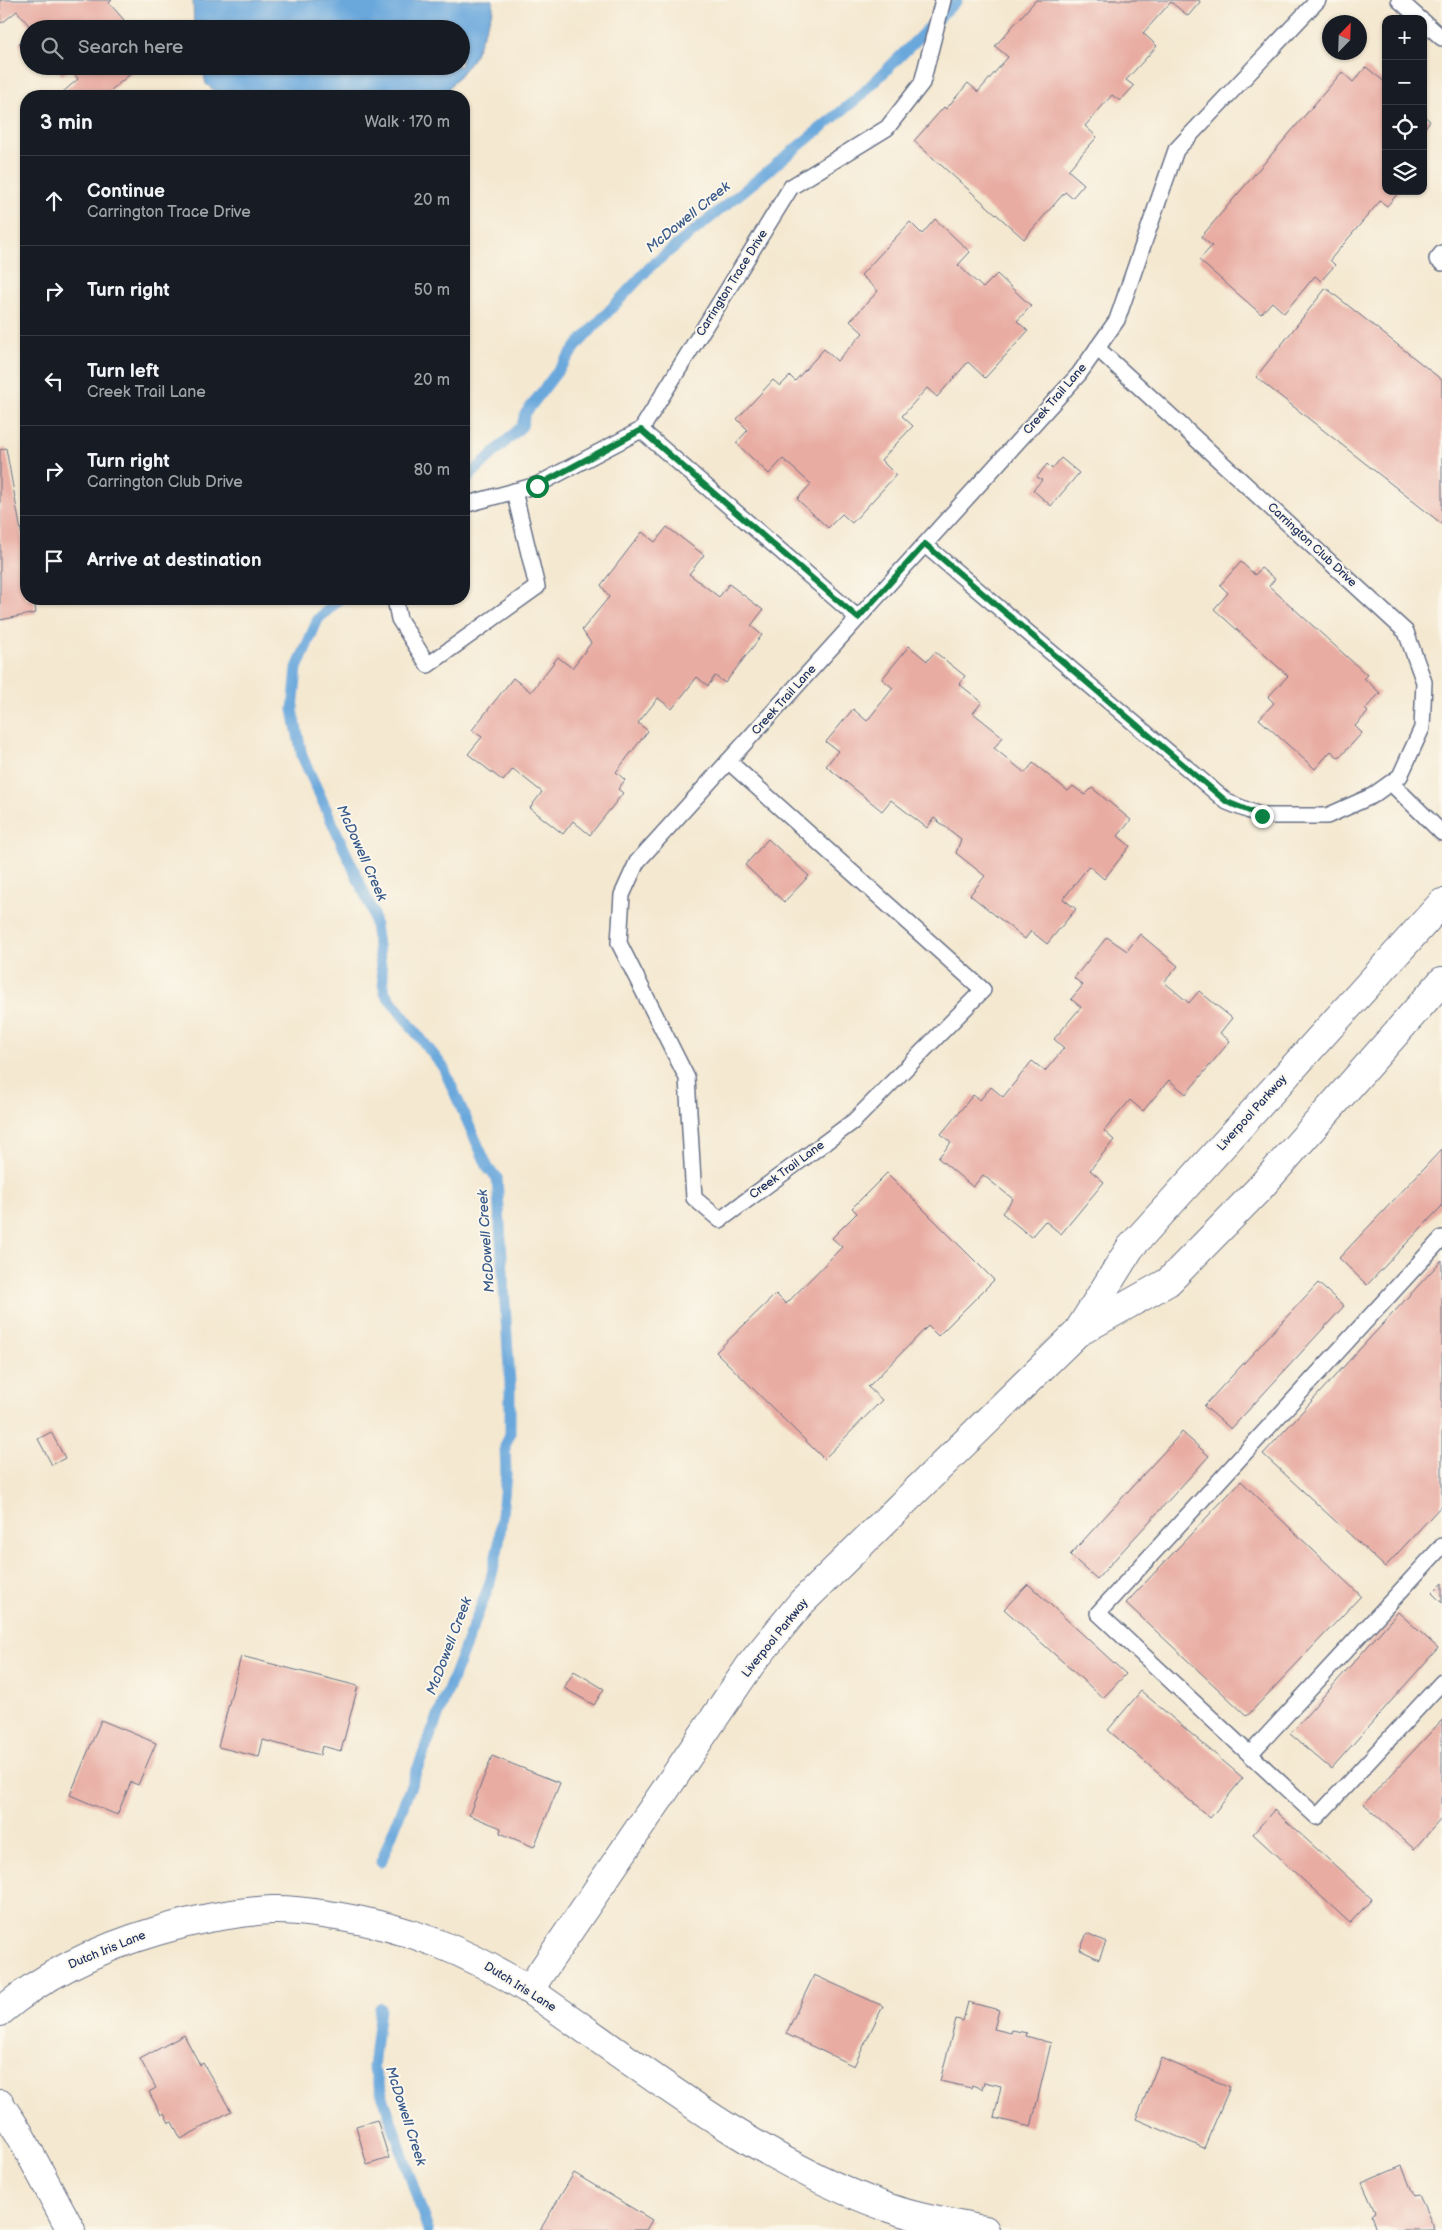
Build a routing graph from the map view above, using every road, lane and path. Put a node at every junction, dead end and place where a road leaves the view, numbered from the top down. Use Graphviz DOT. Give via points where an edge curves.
graph roads {
  1 [pos="943,0"];
  2 [pos="1318,0"];
  3 [pos="1399,0"];
  4 [pos="1416,15"];
  5 [pos="1427,24"];
  6 [pos="1442,38"];
  7 [pos="1442,253"];
  8 [pos="1442,264"];
  9 [pos="1097,348"];
  10 [pos="641,430"];
  11 [pos="514,491"];
  12 [pos="470,503"];
  13 [pos="925,544"];
  14 [pos="396,605"];
  15 [pos="858,618"];
  16 [pos="728,762"];
  17 [pos="1391,783"];
  18 [pos="1442,833"];
  19 [pos="1442,903"];
  20 [pos="1442,981"];
  21 [pos="1442,1238"];
  22 [pos="1077,1334"];
  23 [pos="1442,1546"];
  24 [pos="1442,1682"];
  25 [pos="1250,1754"];
  26 [pos="529,1990"];
  27 [pos="0,2012"];
  28 [pos="0,2104"];
  29 [pos="71,2230"];
  30 [pos="985,2230"];
  1 -- 10 [label="lane, Carrington Trace Drive" via="922,83 887,128 791,187"];
  2 -- 9 [label="lane, Creek Trail Lane" via="1176,150 1117,320"];
  3 -- 4 [label="lane"];
  5 -- 6 [label="lane"];
  7 -- 8 [label="lane" via="1437,259"];
  9 -- 13 [label="lane, Creek Trail Lane" via="1080,374"];
  9 -- 17 [label="lane, Carrington Club Drive" via="1406,632 1424,682 1422,728 1400,776"];
  10 -- 11 [label="lane" via="537,486"];
  10 -- 15 [label="lane"];
  11 -- 12 [label="lane"];
  11 -- 14 [label="lane" via="537,587 428,666 399,619"];
  13 -- 15 [label="lane, Creek Trail Lane"];
  13 -- 17 [label="lane, Carrington Club Drive" via="1227,802 1262,816 1327,816 1372,796"];
  15 -- 16 [label="lane, Creek Trail Lane"];
  16 -- 16 [label="lane, Creek Trail Lane" via="637,862 622,894 619,943 687,1078 694,1198 720,1220 854,1121 982,990"];
  17 -- 18 [label="lane"];
  19 -- 22 [label="street, Liverpool Parkway" via="1130,1248"];
  20 -- 22 [label="street, Liverpool Parkway" via="1258,1190 1168,1282"];
  21 -- 25 [label="lane" via="1098,1613"];
  22 -- 26 [label="street, Liverpool Parkway" via="802,1602 751,1664"];
  23 -- 25 [label="lane"];
  24 -- 25 [label="lane" via="1317,1817"];
  26 -- 27 [label="street, Dutch Iris Lane" via="499,1971 432,1940 374,1922 304,1911 273,1910 186,1922 126,1940 45,1978"];
  26 -- 30 [label="street, Dutch Iris Lane" via="745,2140 882,2206"];
  28 -- 29 [label="street"];
}
